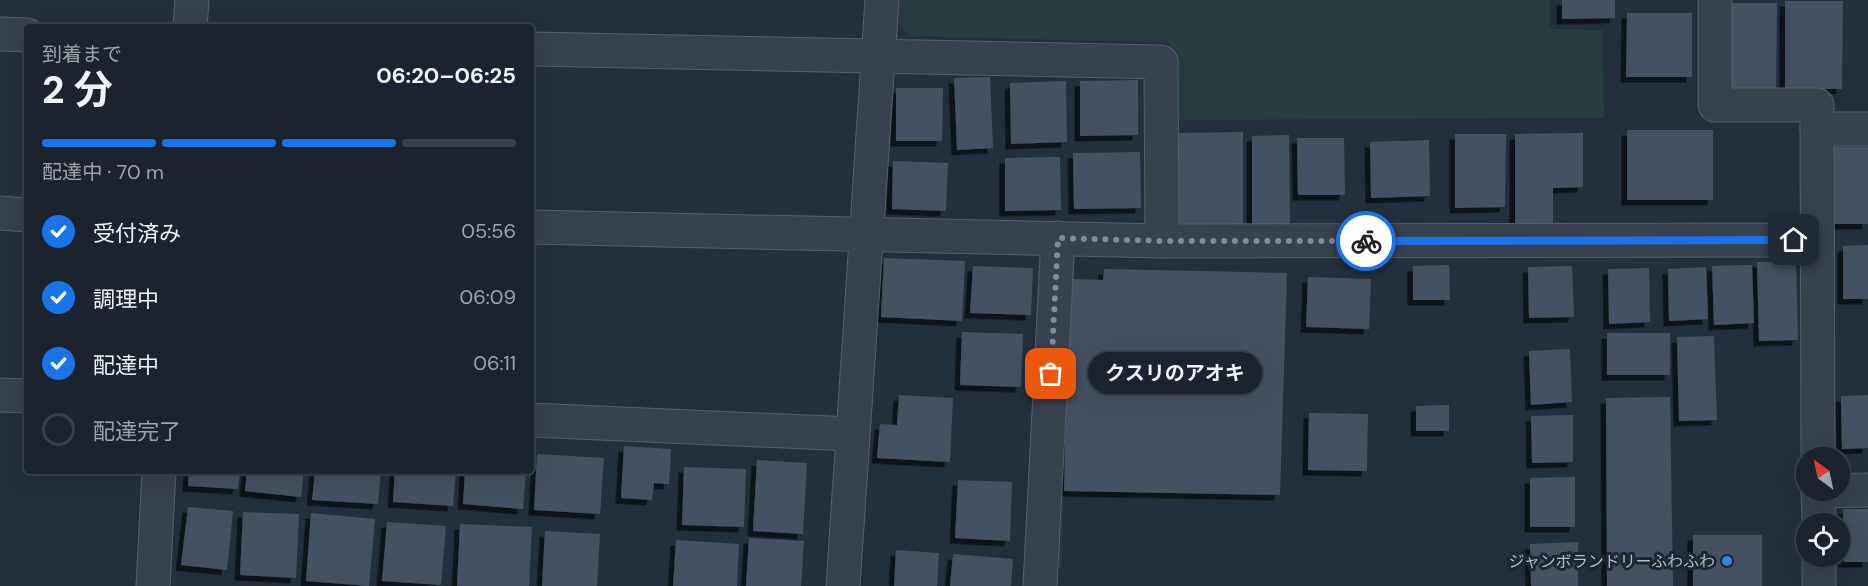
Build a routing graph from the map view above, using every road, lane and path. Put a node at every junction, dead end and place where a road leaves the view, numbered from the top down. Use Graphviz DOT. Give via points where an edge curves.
graph roads {
  1 [pos="192,0"];
  2 [pos="882,0"];
  3 [pos="1714,0"];
  4 [pos="190,24"];
  5 [pos="0,34"];
  6 [pos="24,35"];
  7 [pos="534,49"];
  8 [pos="878,56"];
  9 [pos="1817,129"];
  10 [pos="1868,129"];
  11 [pos="0,213"];
  12 [pos="24,214"];
  13 [pos="534,227"];
  14 [pos="867,233"];
  15 [pos="1058,238"];
  16 [pos="1817,240"];
  17 [pos="1162,241"];
  18 [pos="0,395"];
  19 [pos="24,396"];
  20 [pos="534,420"];
  21 [pos="852,435"];
  22 [pos="1818,447"];
  23 [pos="159,474"];
  24 [pos="1850,490"];
  25 [pos="1868,490"];
  26 [pos="1819,567"];
  27 [pos="153,586"];
  28 [pos="843,586"];
  29 [pos="1040,586"];
  30 [pos="1819,586"];
  1 -- 4 [label="street"];
  2 -- 8 [label="street"];
  3 -- 9 [label="street" via="1715,105 1817,105"];
  5 -- 6 [label="street"];
  7 -- 8 [label="street"];
  8 -- 14 [label="street"];
  8 -- 17 [label="street" via="1161,62"];
  9 -- 10 [label="street"];
  9 -- 16 [label="street"];
  11 -- 12 [label="street"];
  13 -- 14 [label="street"];
  14 -- 15 [label="street"];
  14 -- 21 [label="street"];
  15 -- 17 [label="street"];
  15 -- 29 [label="street"];
  16 -- 17 [label="street"];
  16 -- 22 [label="street"];
  18 -- 19 [label="street"];
  20 -- 21 [label="street"];
  21 -- 28 [label="street"];
  23 -- 27 [label="street"];
  24 -- 25 [label="street"];
  26 -- 30 [label="street"];
}
